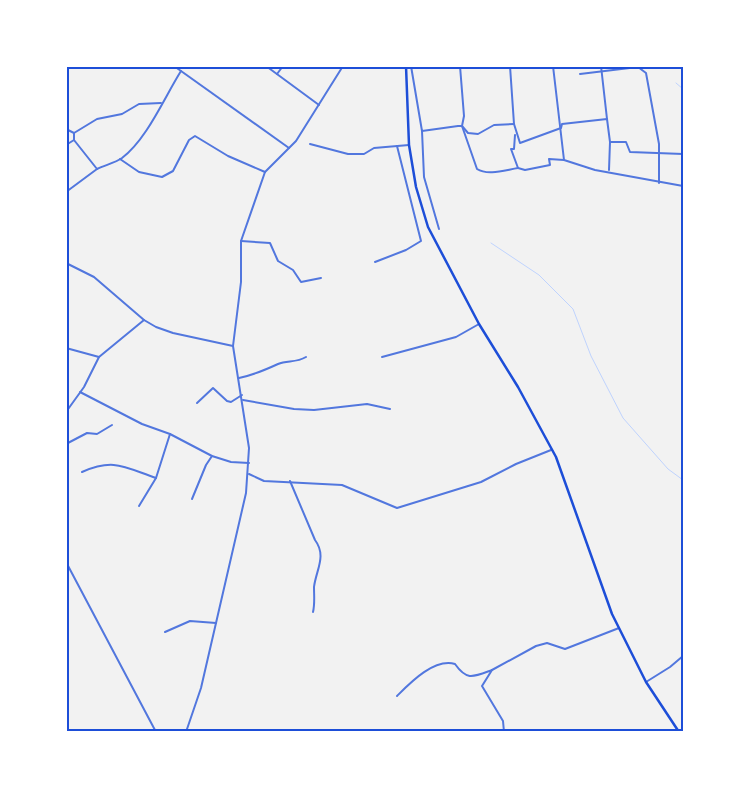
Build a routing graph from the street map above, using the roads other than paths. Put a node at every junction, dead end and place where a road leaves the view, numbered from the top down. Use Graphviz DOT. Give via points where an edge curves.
graph roads {
  1 [pos="72,66"];
  2 [pos="174,66"];
  3 [pos="266,66"];
  4 [pos="283,66"];
  5 [pos="344,66"];
  6 [pos="406,66"];
  7 [pos="411,66"];
  8 [pos="460,66"];
  9 [pos="510,66"];
  10 [pos="553,66"];
  11 [pos="602,66"];
  12 [pos="66,70"];
  13 [pos="181,71"];
  14 [pos="602,71"];
  15 [pos="277,74"];
  16 [pos="580,74"];
  17 [pos="161,103"];
  18 [pos="319,105"];
  19 [pos="607,119"];
  20 [pos="514,124"];
  21 [pos="462,126"];
  22 [pos="561,128"];
  23 [pos="66,129"];
  24 [pos="422,131"];
  25 [pos="74,133"];
  26 [pos="515,133"];
  27 [pos="74,140"];
  28 [pos="610,142"];
  29 [pos="310,144"];
  30 [pos="409,145"];
  31 [pos="66,146"];
  32 [pos="397,146"];
  33 [pos="289,148"];
  34 [pos="658,154"];
  35 [pos="683,154"];
  36 [pos="120,159"];
  37 [pos="564,160"];
  38 [pos="518,168"];
  39 [pos="97,169"];
  40 [pos="609,171"];
  41 [pos="266,172"];
  42 [pos="659,183"];
  43 [pos="683,186"];
  44 [pos="66,192"];
  45 [pos="439,229"];
  46 [pos="241,241"];
  47 [pos="375,262"];
  48 [pos="66,263"];
  49 [pos="321,278"];
  50 [pos="144,320"];
  51 [pos="479,324"];
  52 [pos="233,346"];
  53 [pos="66,348"];
  54 [pos="99,356"];
  55 [pos="306,357"];
  56 [pos="382,357"];
  57 [pos="239,378"];
  58 [pos="80,392"];
  59 [pos="242,395"];
  60 [pos="243,400"];
  61 [pos="197,403"];
  62 [pos="390,409"];
  63 [pos="66,412"];
  64 [pos="112,426"];
  65 [pos="170,434"];
  66 [pos="66,444"];
  67 [pos="551,450"];
  68 [pos="212,456"];
  69 [pos="249,463"];
  70 [pos="82,472"];
  71 [pos="248,474"];
  72 [pos="156,478"];
  73 [pos="290,482"];
  74 [pos="192,499"];
  75 [pos="139,506"];
  76 [pos="66,562"];
  77 [pos="314,612"];
  78 [pos="216,623"];
  79 [pos="618,628"];
  80 [pos="165,632"];
  81 [pos="683,656"];
  82 [pos="492,670"];
  83 [pos="646,682"];
  84 [pos="397,696"];
  85 [pos="156,732"];
  86 [pos="186,732"];
  87 [pos="504,732"];
  88 [pos="679,732"];
  1 -- 12 [label="street"];
  2 -- 13 [label="street"];
  3 -- 15 [label="street"];
  4 -- 15 [label="street"];
  5 -- 18 [label="street"];
  6 -- 30 [label="main road"];
  7 -- 24 [label="street"];
  8 -- 21 [label="street"];
  9 -- 20 [label="street"];
  10 -- 22 [label="street"];
  11 -- 14 [label="street"];
  13 -- 17 [label="street"];
  13 -- 33 [label="street"];
  14 -- 16 [label="street"];
  14 -- 19 [label="street"];
  14 -- 34 [label="street" via="638,67 646,73"];
  15 -- 18 [label="street"];
  17 -- 25 [label="street" via="139,104 122,114 96,119"];
  17 -- 36 [label="street" via="145,132"];
  18 -- 33 [label="street"];
  19 -- 22 [label="street" via="562,124"];
  19 -- 28 [label="street"];
  20 -- 21 [label="street" via="494,125 478,134 468,133"];
  20 -- 26 [label="street"];
  21 -- 24 [label="street"];
  21 -- 38 [label="street" via="477,169 492,172"];
  22 -- 26 [label="street" via="520,143"];
  22 -- 37 [label="street"];
  23 -- 25 [label="street"];
  24 -- 45 [label="street" via="424,177"];
  25 -- 27 [label="street"];
  26 -- 38 [label="street" via="514,149 511,149"];
  27 -- 31 [label="street"];
  27 -- 39 [label="street"];
  28 -- 34 [label="street" via="626,142 630,152"];
  28 -- 40 [label="street"];
  29 -- 32 [label="street" via="348,154 364,154 374,148"];
  30 -- 32 [label="street"];
  30 -- 51 [label="main road" via="416,187 428,227"];
  32 -- 47 [label="street" via="421,241"];
  33 -- 41 [label="street"];
  34 -- 35 [label="street"];
  34 -- 42 [label="street"];
  36 -- 39 [label="street"];
  36 -- 41 [label="street" via="140,172 162,177 173,171 189,140 195,136 228,156"];
  37 -- 38 [label="street" via="549,160 550,165 525,170"];
  37 -- 40 [label="street"];
  39 -- 44 [label="street"];
  40 -- 42 [label="street"];
  41 -- 46 [label="street"];
  42 -- 43 [label="street"];
  46 -- 49 [label="street" via="270,243 278,261 293,270 301,282"];
  46 -- 52 [label="street" via="241,282"];
  48 -- 50 [label="street" via="94,277"];
  50 -- 52 [label="street" via="167,332"];
  50 -- 54 [label="street"];
  51 -- 56 [label="street" via="456,337"];
  51 -- 67 [label="main road" via="518,387"];
  52 -- 57 [label="street"];
  53 -- 54 [label="street"];
  54 -- 58 [label="street"];
  55 -- 57 [label="street"];
  57 -- 59 [label="street"];
  58 -- 63 [label="street"];
  58 -- 65 [label="street" via="142,424"];
  59 -- 60 [label="street"];
  59 -- 61 [label="street" via="231,402 213,388"];
  60 -- 62 [label="street" via="294,410 367,404"];
  60 -- 69 [label="street"];
  64 -- 66 [label="street" via="97,434 87,433"];
  65 -- 68 [label="street"];
  65 -- 72 [label="street"];
  67 -- 73 [label="street" via="481,482 397,508 342,485"];
  67 -- 79 [label="main road"];
  68 -- 69 [label="street"];
  68 -- 74 [label="street"];
  69 -- 71 [label="street"];
  70 -- 72 [label="street" via="110,463"];
  71 -- 73 [label="street" via="264,481"];
  71 -- 78 [label="street"];
  72 -- 75 [label="street"];
  73 -- 77 [label="street" via="321,548 314,586"];
  76 -- 85 [label="street"];
  78 -- 80 [label="street" via="190,621"];
  78 -- 86 [label="street" via="199,695"];
  79 -- 82 [label="street" via="565,649 547,643 536,646"];
  79 -- 83 [label="main road"];
  81 -- 83 [label="street"];
  82 -- 84 [label="street" via="467,676 455,664 449,663 417,675"];
  82 -- 87 [label="street" via="482,686 502,721"];
  83 -- 88 [label="main road"];
}
